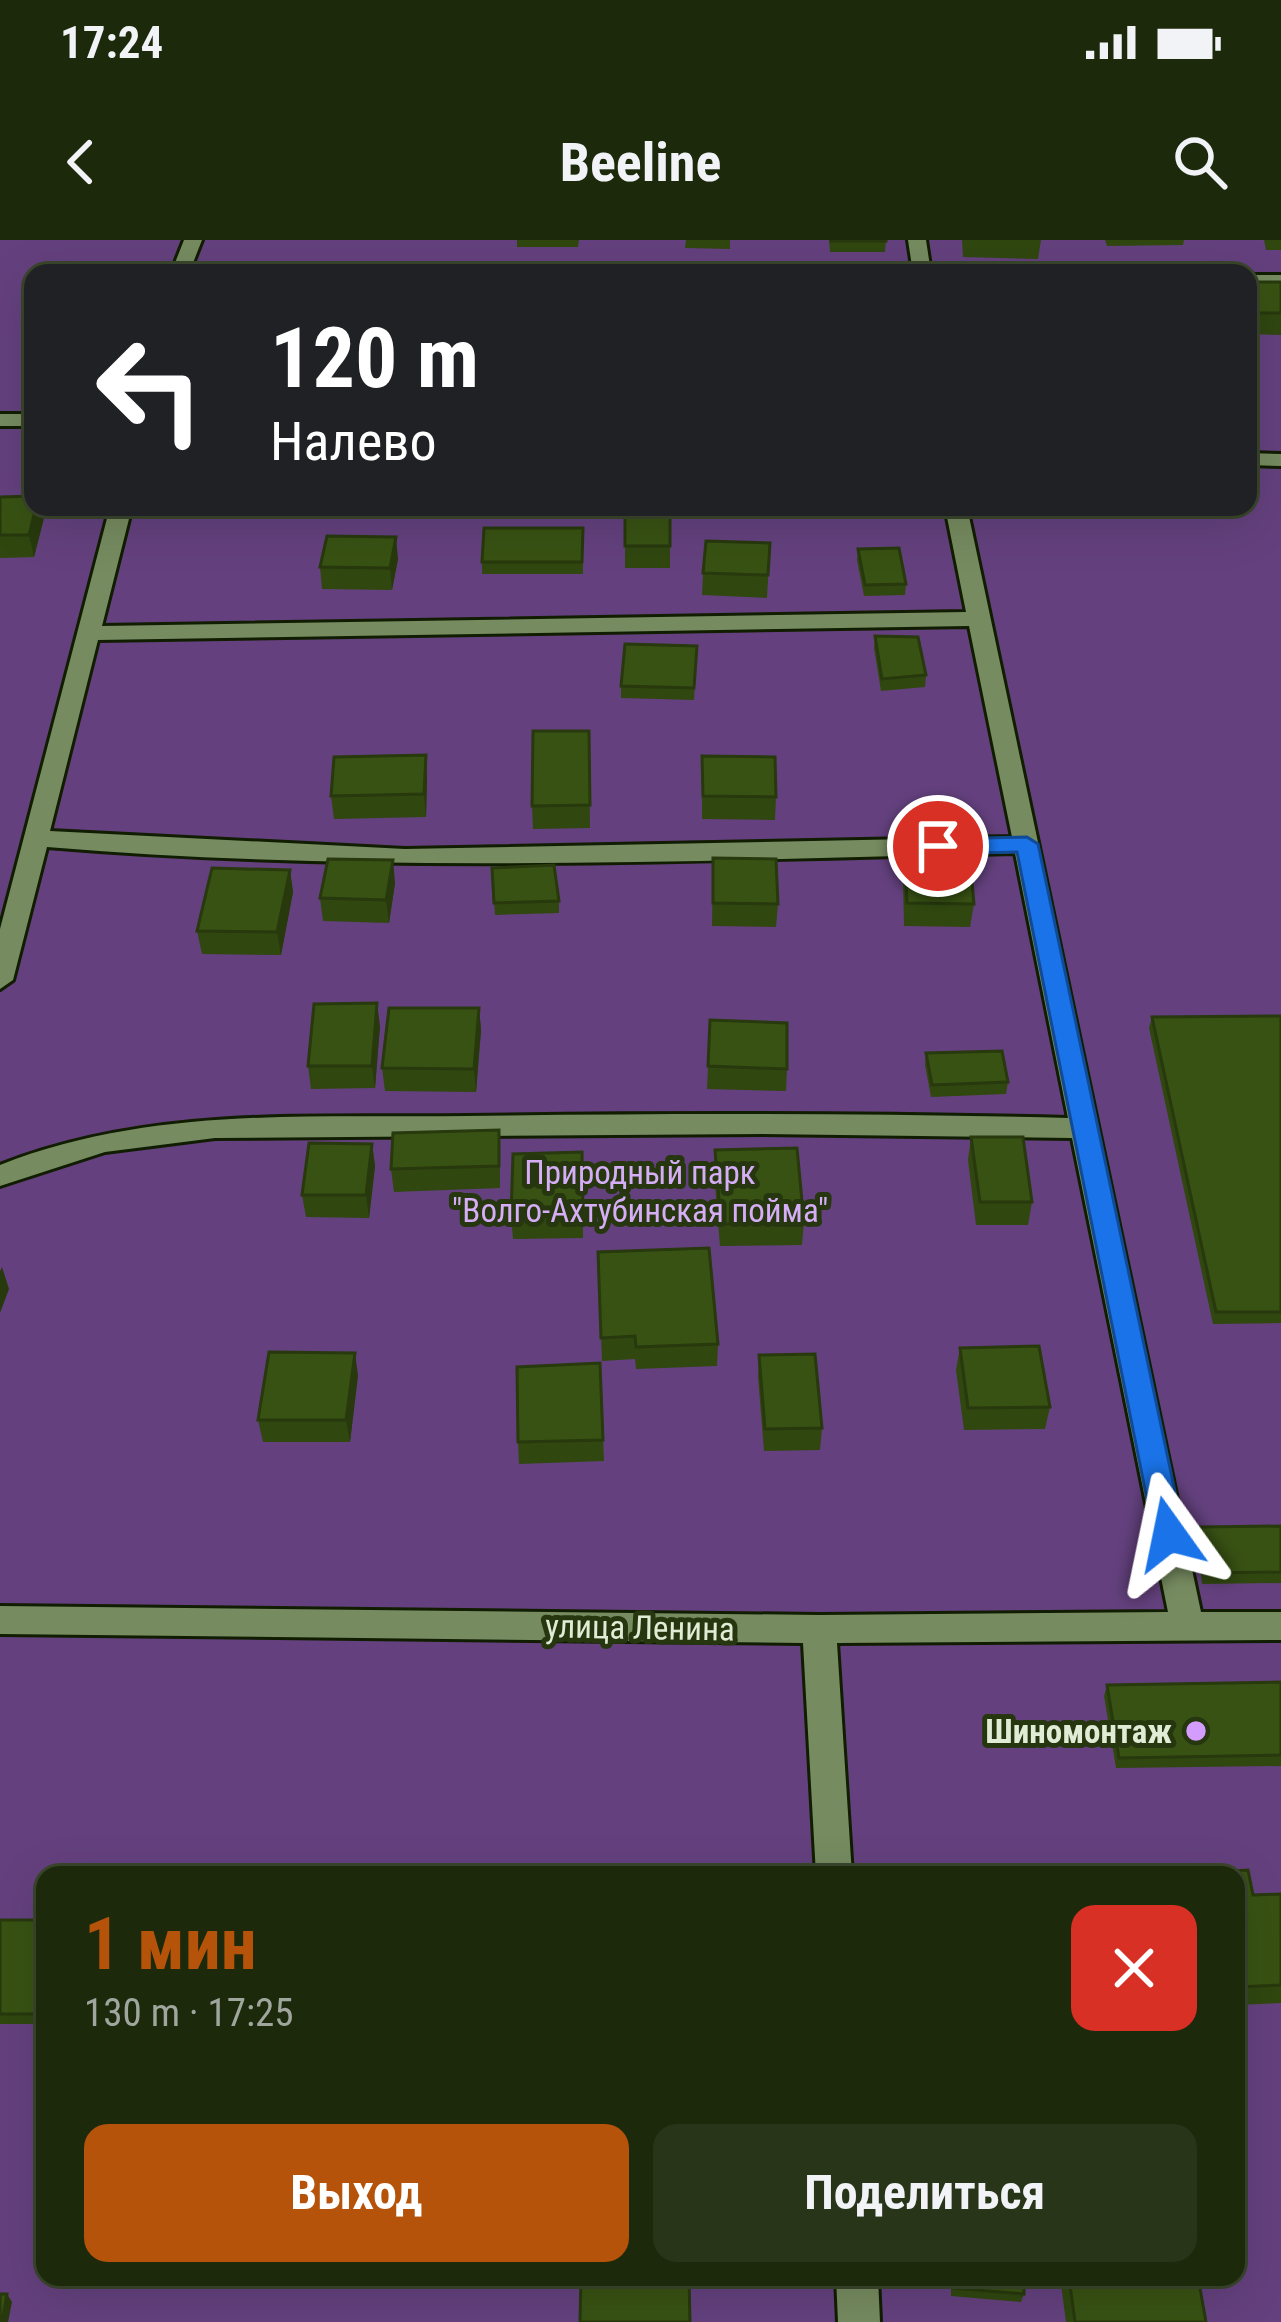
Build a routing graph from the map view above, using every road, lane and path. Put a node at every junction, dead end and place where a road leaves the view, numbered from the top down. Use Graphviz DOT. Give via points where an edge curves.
graph roads {
  1 [pos="119,516"];
  2 [pos="958,516"];
  3 [pos="980,620"];
  4 [pos="90,633"];
  5 [pos="34,838"];
  6 [pos="1027,844"];
  7 [pos="0,980"];
  8 [pos="1085,1128"];
  9 [pos="0,1176"];
  10 [pos="0,1620"];
  11 [pos="1187,1625"];
  12 [pos="1281,1626"];
  13 [pos="819,1629"];
  14 [pos="832,1866"];
  15 [pos="857,2286"];
  16 [pos="859,2322"];
  1 -- 4 [label="street"];
  2 -- 3 [label="street"];
  3 -- 4 [label="street"];
  3 -- 6 [label="street"];
  4 -- 5 [label="street"];
  5 -- 6 [label="street" via="182,854"];
  5 -- 7 [label="street"];
  6 -- 8 [label="street"];
  8 -- 9 [label="street" via="789,1120 151,1131 42,1156"];
  8 -- 11 [label="street"];
  10 -- 13 [label="street, улица Ленина"];
  11 -- 12 [label="street, улица Ленина"];
  11 -- 13 [label="street, улица Ленина"];
  13 -- 14 [label="street"];
  15 -- 16 [label="street"];
}
